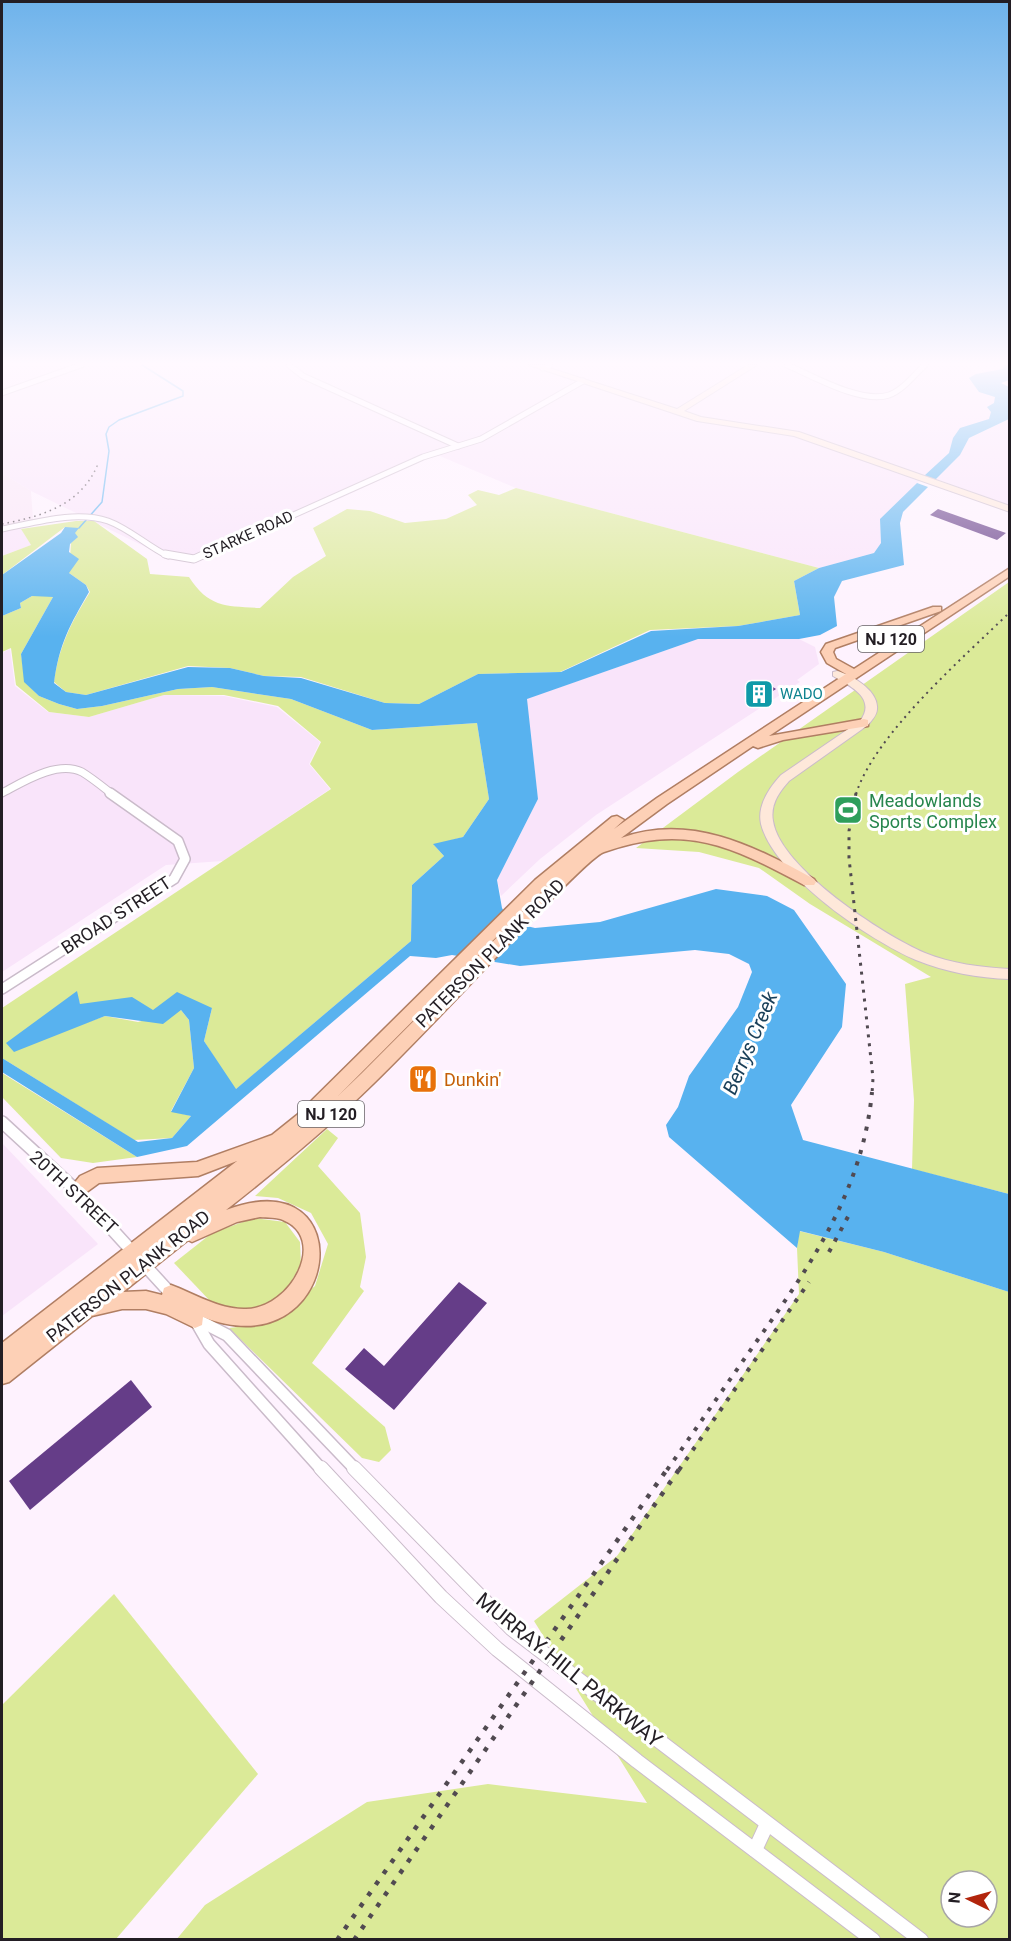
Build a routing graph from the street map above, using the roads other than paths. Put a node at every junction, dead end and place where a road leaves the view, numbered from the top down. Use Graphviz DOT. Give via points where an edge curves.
graph roads {
  1 [pos="428,456"];
  2 [pos="858,456"];
  3 [pos="1010,509"];
  4 [pos="2,529"];
  5 [pos="1010,562"];
  6 [pos="1010,571"];
  7 [pos="937,609"];
  8 [pos="845,674"];
  9 [pos="864,723"];
  10 [pos="736,752"];
  11 [pos="2,793"];
  12 [pos="588,857"];
  13 [pos="809,882"];
  14 [pos="518,915"];
  15 [pos="468,966"];
  16 [pos="1010,974"];
  17 [pos="2,989"];
  18 [pos="2,1122"];
  19 [pos="287,1133"];
  20 [pos="77,1191"];
  21 [pos="172,1242"];
  22 [pos="140,1258"];
  23 [pos="171,1294"];
  24 [pos="83,1312"];
  25 [pos="195,1319"];
  26 [pos="2,1354"];
  27 [pos="2,1375"];
  28 [pos="767,1824"];
  29 [pos="755,1850"];
  30 [pos="873,1940"];
  31 [pos="921,1940"];
  1 -- 4 [label="street, STARKE ROAD" via="194,559 168,557 100,519 72,518"];
  2 -- 3 [label="street"];
  5 -- 7 [label="main road, PATERSON PLANK ROAD / NJ 120"];
  6 -- 8 [label="main road, PATERSON PLANK ROAD / NJ 120"];
  7 -- 8 [label="main road, PATERSON PLANK ROAD / NJ 120"];
  7 -- 8 [label="main road" via="832,645 827,655"];
  8 -- 9 [label="street" via="872,701 872,712"];
  8 -- 10 [label="main road, PATERSON PLANK ROAD / NJ 120"];
  8 -- 14 [label="main road, PATERSON PLANK ROAD / NJ 120" via="626,814 565,862"];
  9 -- 10 [label="main road" via="776,738"];
  9 -- 13 [label="street" via="785,778 768,802 772,837"];
  10 -- 12 [label="main road, PATERSON PLANK ROAD / NJ 120" via="651,808"];
  11 -- 17 [label="street, BROAD STREET" via="42,772 80,771 178,842 185,859 174,879"];
  12 -- 13 [label="main road" via="640,836 687,833 741,846"];
  12 -- 14 [label="main road, PATERSON PLANK ROAD / NJ 120"];
  13 -- 16 [label="street" via="882,936 917,955 957,968"];
  14 -- 15 [label="main road, PATERSON PLANK ROAD / NJ 120"];
  15 -- 19 [label="main road, PATERSON PLANK ROAD / NJ 120"];
  15 -- 21 [label="main road, PATERSON PLANK ROAD / NJ 120" via="327,1118"];
  18 -- 20 [label="street, 20TH STREET"];
  19 -- 20 [label="main road" via="207,1167 106,1174 86,1181"];
  19 -- 22 [label="main road, PATERSON PLANK ROAD / NJ 120"];
  20 -- 22 [label="street, 20TH STREET"];
  21 -- 22 [label="main road, PATERSON PLANK ROAD / NJ 120"];
  21 -- 23 [label="main road" via="245,1212 265,1208 284,1212 299,1221 310,1235 314,1253 311,1272 302,1290 262,1317 232,1317"];
  22 -- 23 [label="street, MURRAY HILL PARKWAY"];
  22 -- 24 [label="main road, PATERSON PLANK ROAD / NJ 120"];
  22 -- 26 [label="main road, PATERSON PLANK ROAD / NJ 120"];
  23 -- 25 [label="street, MURRAY HILL PARKWAY"];
  24 -- 25 [label="main road" via="112,1302 143,1299 170,1304"];
  24 -- 27 [label="main road, PATERSON PLANK ROAD / NJ 120"];
  25 -- 28 [label="street, MURRAY HILL PARKWAY" via="227,1335 512,1629"];
  25 -- 29 [label="street, MURRAY HILL PARKWAY" via="217,1353 441,1597 550,1692"];
  28 -- 29 [label="street"];
  28 -- 31 [label="street, MURRAY HILL PARKWAY"];
  29 -- 30 [label="street, MURRAY HILL PARKWAY"];
}
